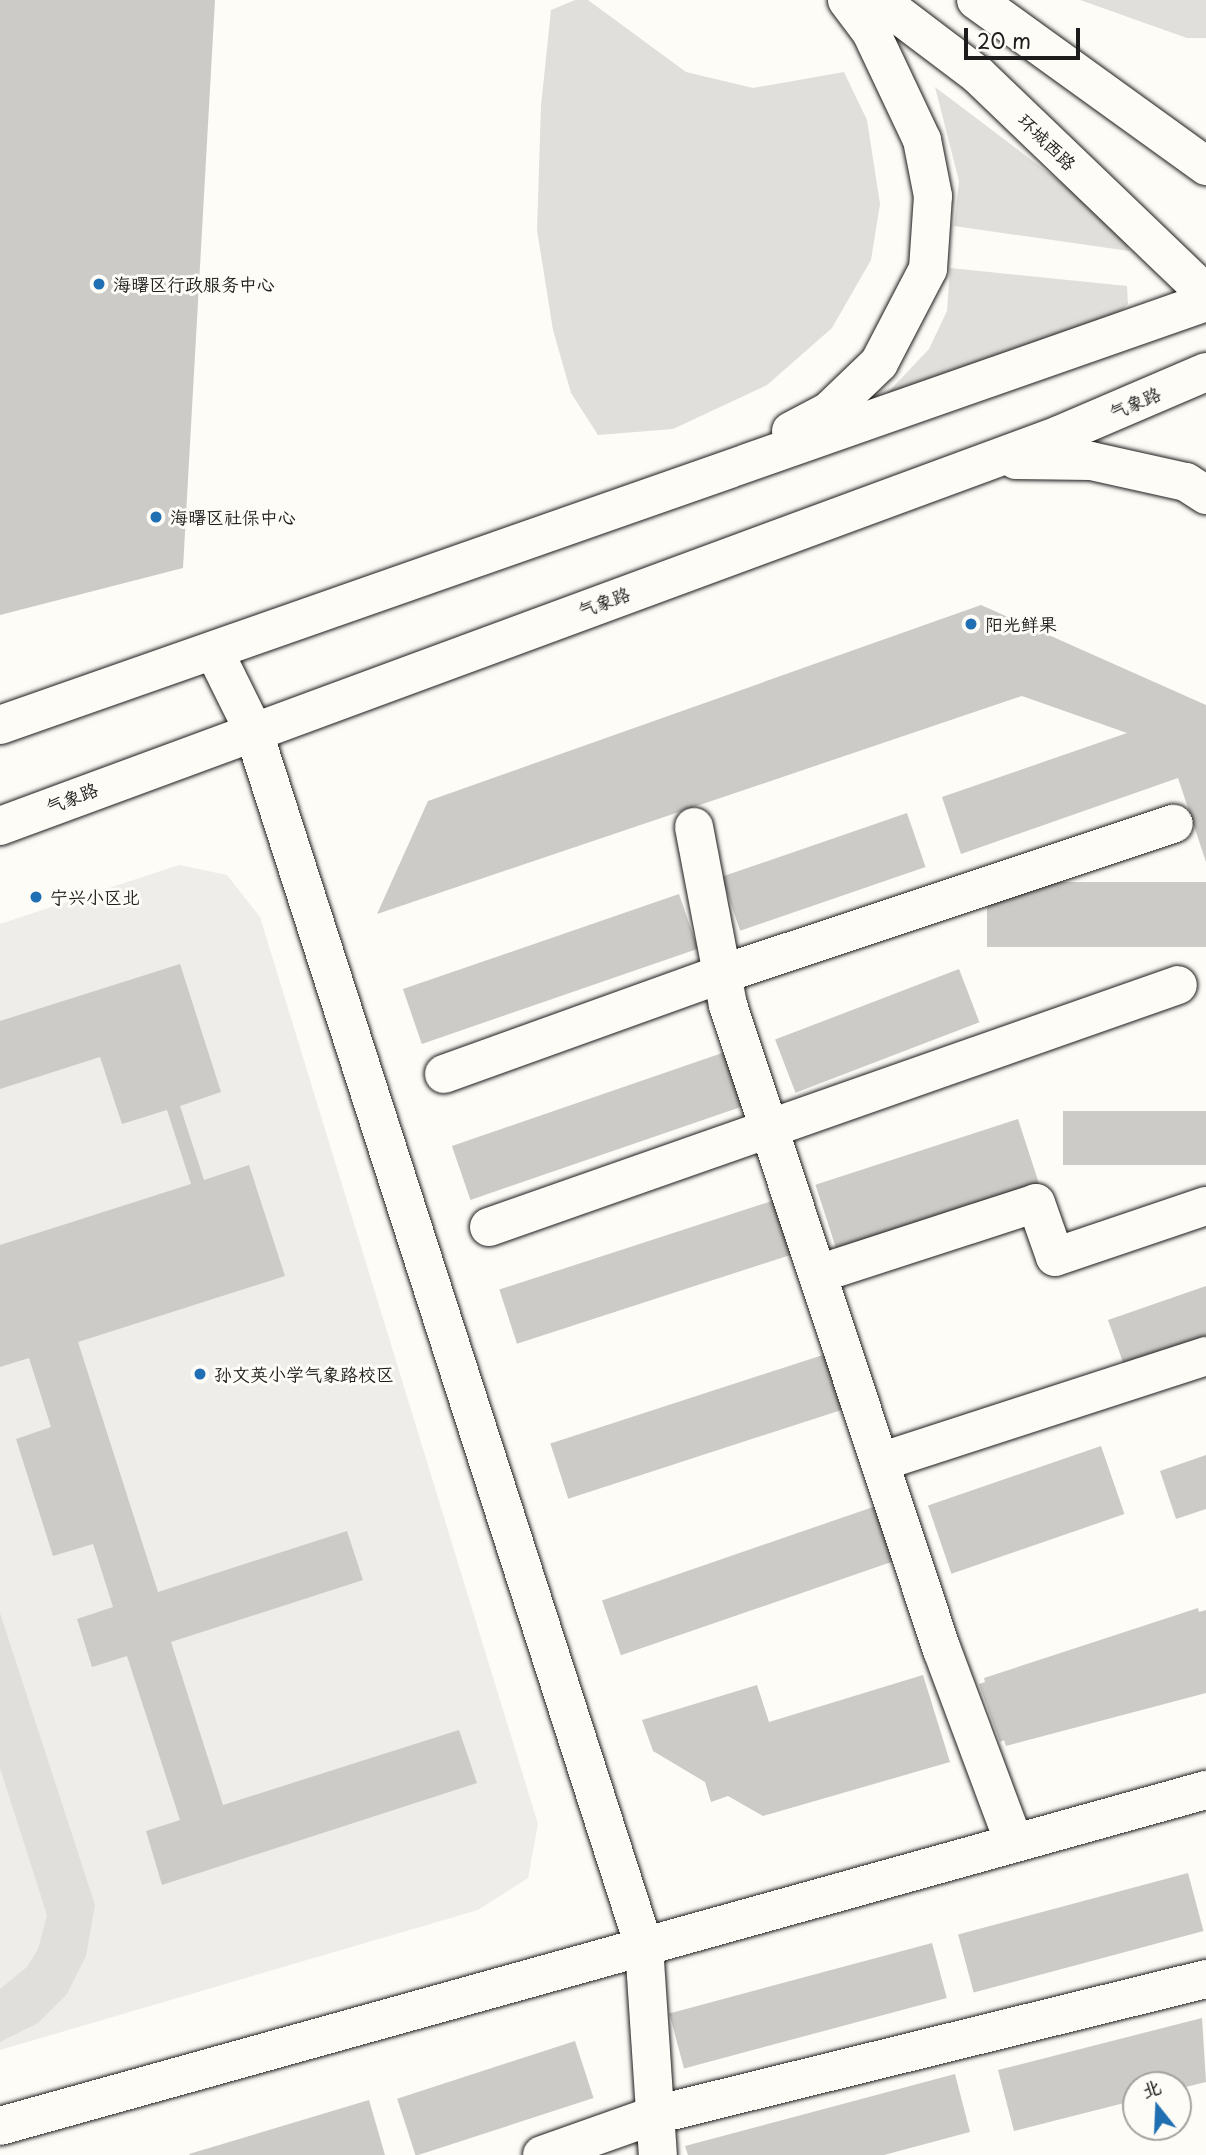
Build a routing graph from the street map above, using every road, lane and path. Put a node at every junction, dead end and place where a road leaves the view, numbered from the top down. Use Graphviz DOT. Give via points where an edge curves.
graph roads {
  1 [pos="847,0"];
  2 [pos="880,0"];
  3 [pos="976,0"];
  4 [pos="1206,166"];
  5 [pos="1206,294"];
  6 [pos="1206,302"];
  7 [pos="1206,372"];
  8 [pos="989,460"];
  9 [pos="713,477"];
  10 [pos="1206,495"];
  11 [pos="214,651"];
  12 [pos="0,724"];
  13 [pos="253,730"];
  14 [pos="1174,824"];
  15 [pos="0,825"];
  16 [pos="694,827"];
  17 [pos="722,974"];
  18 [pos="1178,985"];
  19 [pos="444,1074"];
  20 [pos="770,1129"];
  21 [pos="1206,1206"];
  22 [pos="489,1227"];
  23 [pos="818,1274"];
  24 [pos="1206,1356"];
  25 [pos="880,1462"];
  26 [pos="1206,1790"];
  27 [pos="1014,1843"];
  28 [pos="644,1946"];
  29 [pos="1205,1982"];
  30 [pos="655,2115"];
  31 [pos="0,2126"];
  32 [pos="542,2155"];
  33 [pos="658,2155"];
  1 -- 9 [label="street" via="871,32 922,140 933,196 928,269 879,363 829,411"];
  2 -- 5 [label="street, 环城西路" via="978,75"];
  3 -- 4 [label="street"];
  6 -- 9 [label="street"];
  7 -- 8 [label="street, 气象路"];
  8 -- 10 [label="street" via="1091,461 1186,482"];
  8 -- 13 [label="street, 气象路"];
  9 -- 11 [label="street"];
  11 -- 12 [label="street"];
  11 -- 13 [label="street"];
  13 -- 15 [label="street, 气象路"];
  13 -- 28 [label="street"];
  14 -- 17 [label="street"];
  16 -- 17 [label="street"];
  17 -- 19 [label="street"];
  17 -- 20 [label="street"];
  18 -- 20 [label="street"];
  20 -- 22 [label="street"];
  20 -- 23 [label="street"];
  21 -- 23 [label="street" via="1055,1256 1036,1203"];
  23 -- 25 [label="street"];
  24 -- 25 [label="street"];
  25 -- 27 [label="street"];
  26 -- 27 [label="street"];
  27 -- 28 [label="street"];
  28 -- 30 [label="street"];
  28 -- 31 [label="street"];
  29 -- 30 [label="street"];
  30 -- 32 [label="street"];
  30 -- 33 [label="street"];
}
